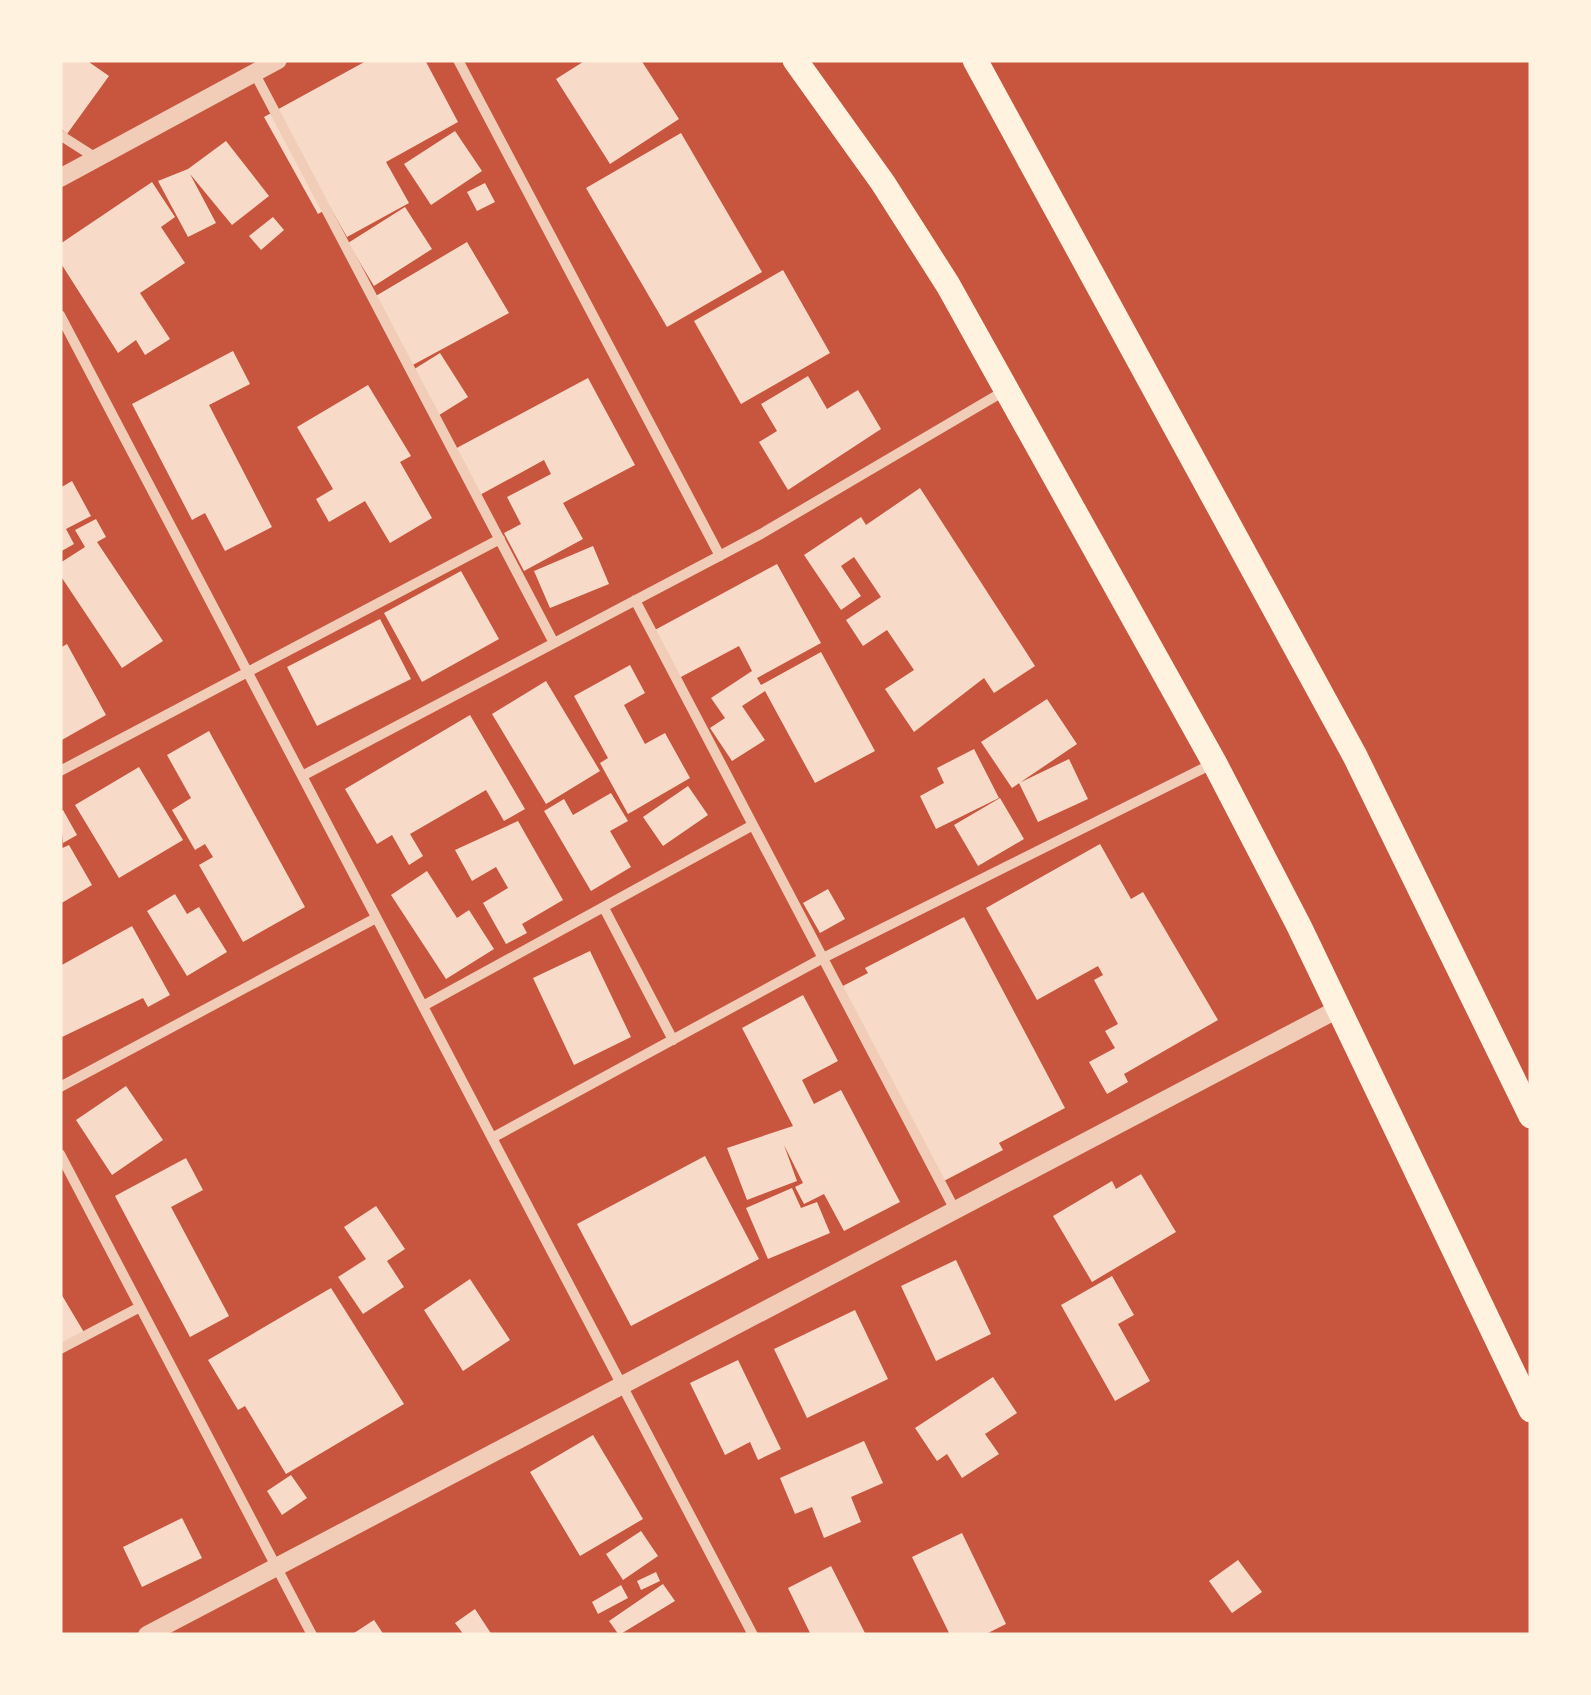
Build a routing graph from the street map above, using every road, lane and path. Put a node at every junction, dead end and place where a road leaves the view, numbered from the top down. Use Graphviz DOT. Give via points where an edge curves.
graph roads {
  1 [pos="278,60"];
  2 [pos="458,60"];
  3 [pos="795,60"];
  4 [pos="975,60"];
  5 [pos="255,74"];
  6 [pos="60,135"];
  7 [pos="96,159"];
  8 [pos="60,178"];
  9 [pos="60,314"];
  10 [pos="1006,390"];
  11 [pos="500,540"];
  12 [pos="720,556"];
  13 [pos="635,600"];
  14 [pos="554,643"];
  15 [pos="248,672"];
  16 [pos="1214,762"];
  17 [pos="60,771"];
  18 [pos="302,776"];
  19 [pos="753,824"];
  20 [pos="604,908"];
  21 [pos="376,918"];
  22 [pos="823,958"];
  23 [pos="423,1006"];
  24 [pos="1338,1009"];
  25 [pos="673,1040"];
  26 [pos="60,1086"];
  27 [pos="1531,1116"];
  28 [pos="492,1138"];
  29 [pos="60,1154"];
  30 [pos="955,1210"];
  31 [pos="140,1307"];
  32 [pos="60,1349"];
  33 [pos="622,1386"];
  34 [pos="1531,1410"];
  35 [pos="277,1567"];
  36 [pos="147,1635"];
  37 [pos="312,1635"];
  38 [pos="753,1635"];
  1 -- 5 [label="street"];
  2 -- 12 [label="street"];
  3 -- 10 [label="main road" via="884,183"];
  4 -- 27 [label="main road" via="1355,756"];
  5 -- 7 [label="street"];
  5 -- 11 [label="street"];
  6 -- 7 [label="street"];
  7 -- 8 [label="street"];
  9 -- 15 [label="street"];
  10 -- 12 [label="street"];
  10 -- 16 [label="main road"];
  11 -- 14 [label="street"];
  11 -- 15 [label="street"];
  12 -- 13 [label="street"];
  13 -- 14 [label="street"];
  13 -- 19 [label="street"];
  14 -- 18 [label="street"];
  15 -- 17 [label="street"];
  15 -- 18 [label="street"];
  16 -- 22 [label="street"];
  16 -- 24 [label="main road"];
  18 -- 21 [label="street"];
  19 -- 20 [label="street"];
  19 -- 22 [label="street"];
  20 -- 23 [label="street"];
  20 -- 25 [label="street"];
  21 -- 23 [label="street"];
  21 -- 26 [label="street"];
  22 -- 25 [label="street"];
  22 -- 30 [label="street"];
  23 -- 28 [label="street"];
  24 -- 30 [label="street"];
  24 -- 34 [label="main road"];
  25 -- 28 [label="street"];
  28 -- 33 [label="street"];
  29 -- 31 [label="street"];
  30 -- 33 [label="street"];
  31 -- 32 [label="street"];
  31 -- 35 [label="street"];
  33 -- 35 [label="street"];
  33 -- 38 [label="street"];
  35 -- 36 [label="street"];
  35 -- 37 [label="street"];
}
